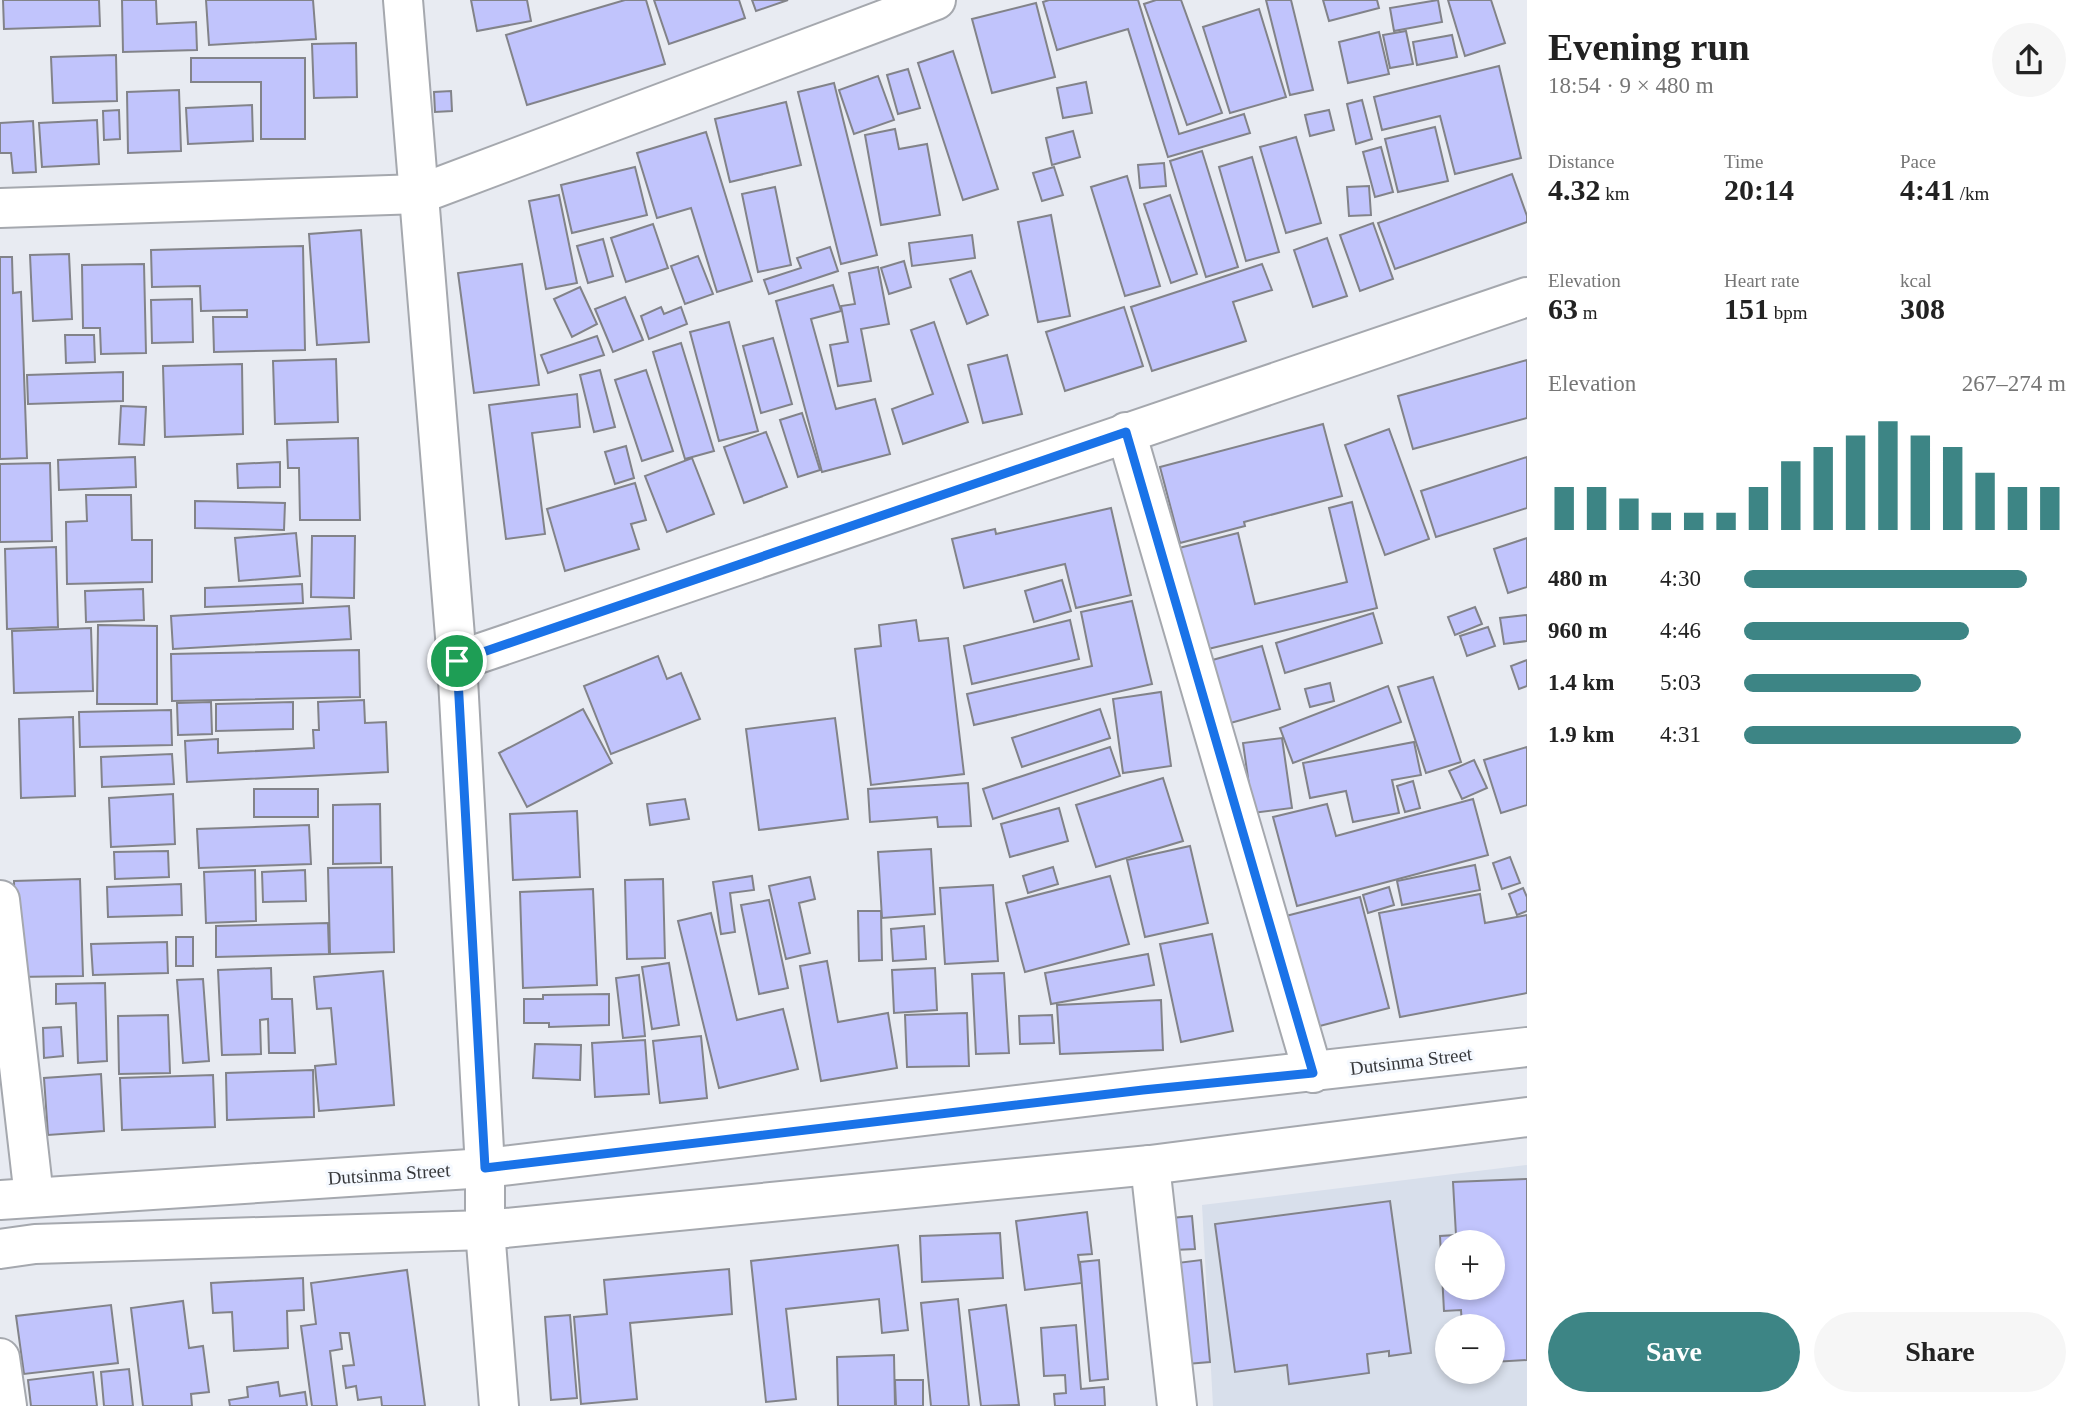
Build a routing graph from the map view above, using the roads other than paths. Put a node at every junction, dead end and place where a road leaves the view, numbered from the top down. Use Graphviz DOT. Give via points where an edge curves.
graph roads {
  1 [pos="403,0"];
  2 [pos="936,0"];
  3 [pos="420,194"];
  4 [pos="0,208"];
  5 [pos="1527,297"];
  6 [pos="1126,432"];
  7 [pos="457,661"];
  8 [pos="0,900"];
  9 [pos="1527,1047"];
  10 [pos="1313,1073"];
  11 [pos="1527,1117"];
  12 [pos="1150,1165"];
  13 [pos="485,1168"];
  14 [pos="17,1198"];
  15 [pos="485,1230"];
  16 [pos="0,1249"];
  17 [pos="0,1357"];
  18 [pos="7,1406"];
  19 [pos="499,1406"];
  20 [pos="1177,1406"];
  1 -- 3 [label="street"];
  2 -- 3 [label="street"];
  3 -- 4 [label="street"];
  3 -- 7 [label="street"];
  5 -- 6 [label="street"];
  6 -- 7 [label="street"];
  6 -- 10 [label="street"];
  7 -- 13 [label="street"];
  8 -- 14 [label="street"];
  9 -- 10 [label="street, Dutsinma Street"];
  10 -- 13 [label="street, Dutsinma Street"];
  11 -- 12 [label="street"];
  12 -- 15 [label="street"];
  12 -- 20 [label="street"];
  13 -- 14 [label="street, Dutsinma Street"];
  13 -- 15 [label="street"];
  15 -- 16 [label="street" via="35,1244"];
  15 -- 19 [label="street"];
  17 -- 18 [label="street"];
}
